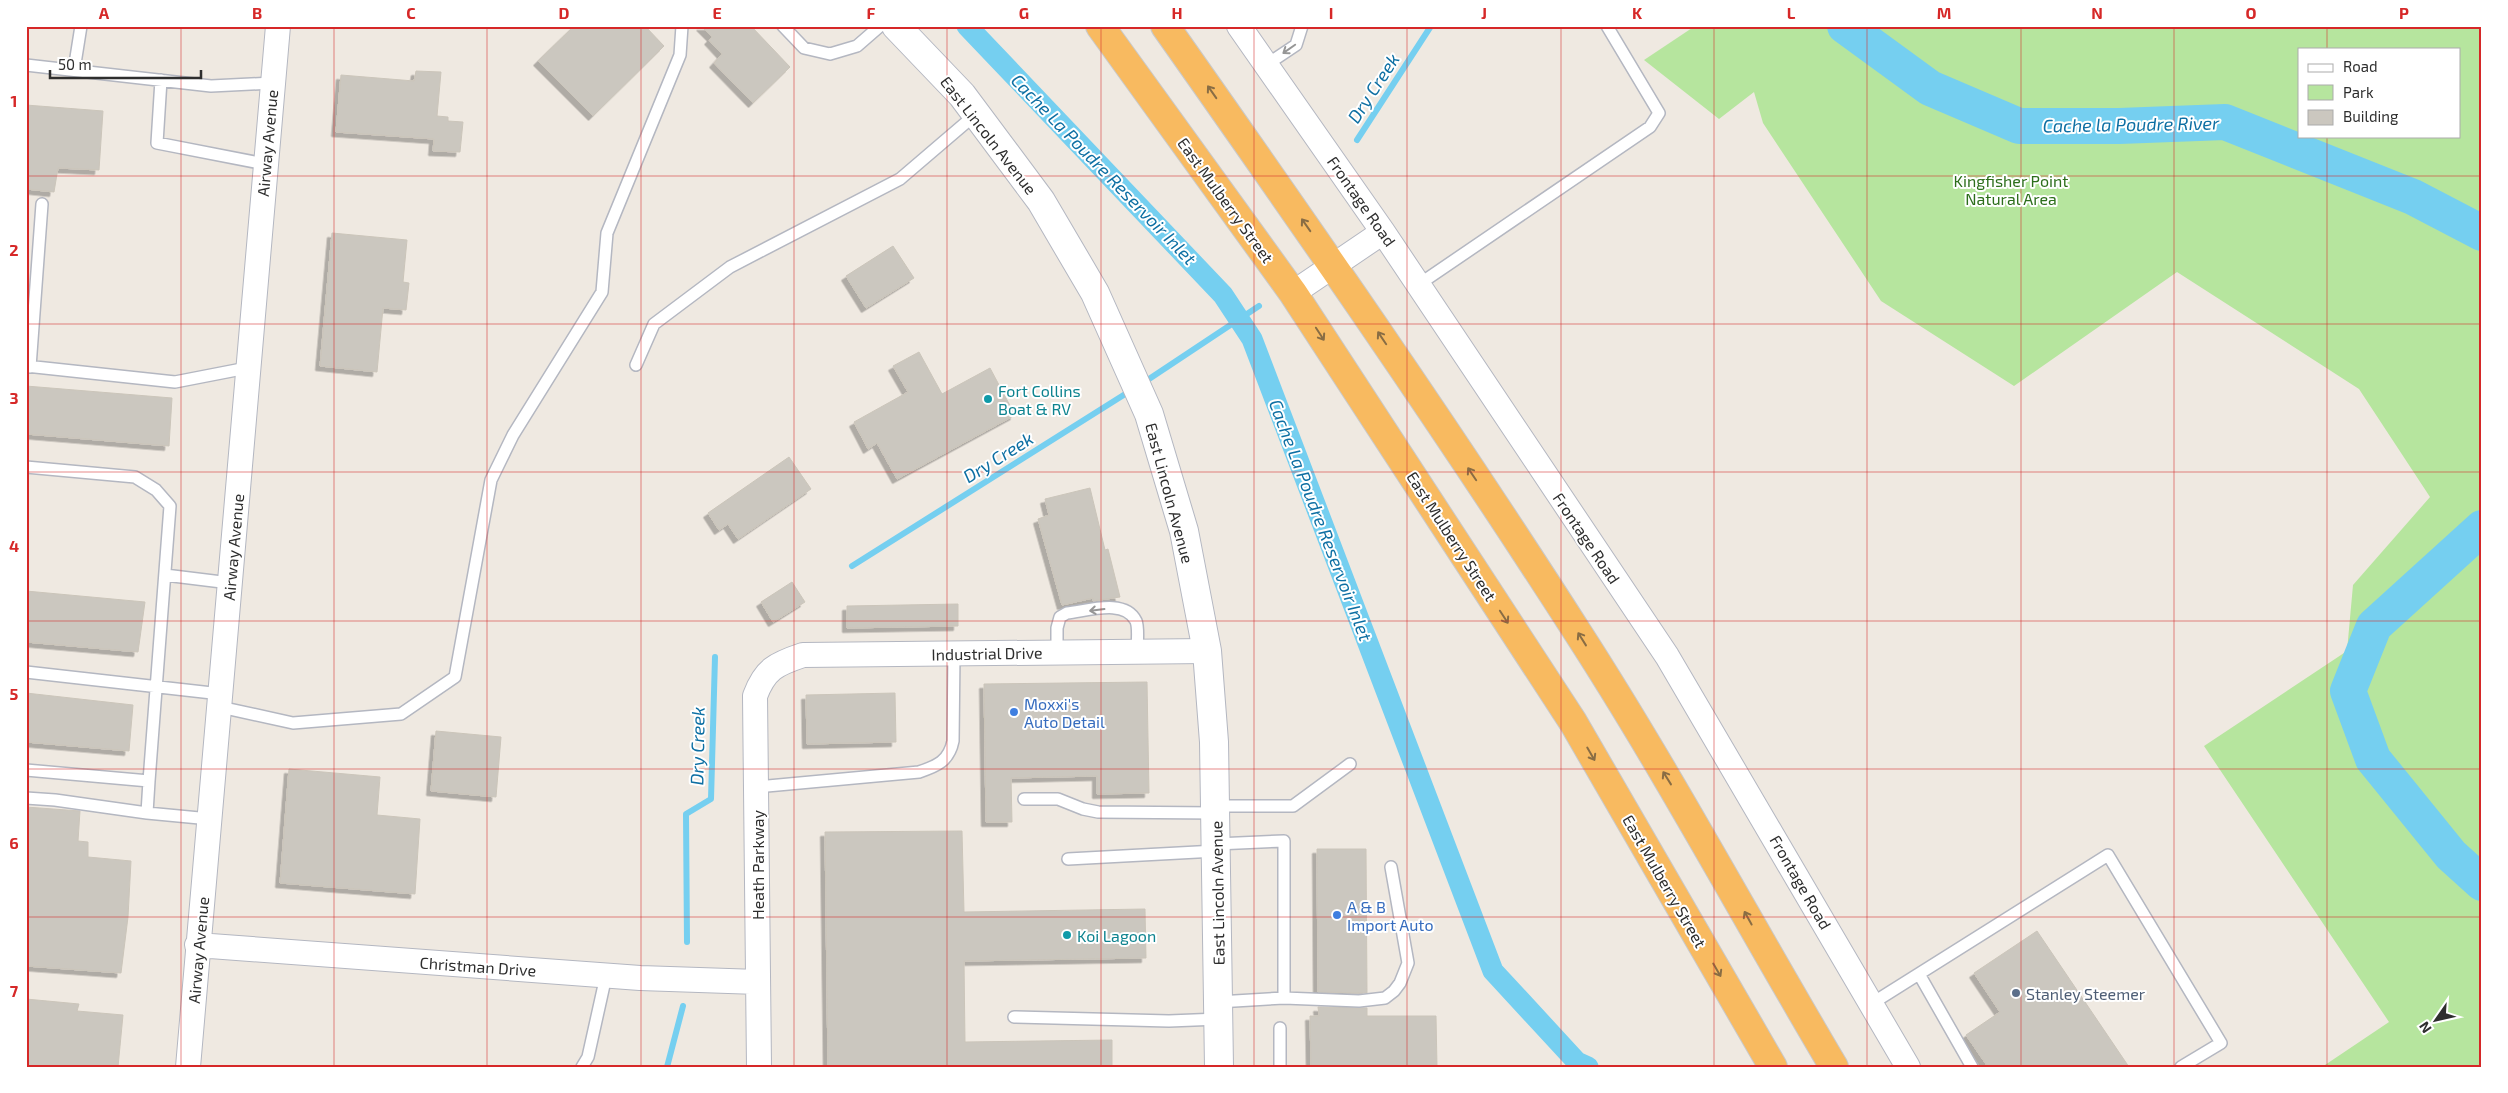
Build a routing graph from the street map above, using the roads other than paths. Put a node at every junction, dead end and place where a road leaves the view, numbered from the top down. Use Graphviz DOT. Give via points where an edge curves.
graph roads {
  1 [pos="81,26"];
  2 [pos="278,26"];
  3 [pos="682,26"];
  4 [pos="783,26"];
  5 [pos="880,26"];
  6 [pos="896,26"];
  7 [pos="1100,26"];
  8 [pos="1165,26"];
  9 [pos="1239,26"];
  10 [pos="1302,26"];
  11 [pos="1607,26"];
  12 [pos="26,65"];
  13 [pos="1266,65"];
  14 [pos="74,70"];
  15 [pos="161,80"];
  16 [pos="272,83"];
  17 [pos="976,114"];
  18 [pos="265,164"];
  19 [pos="42,204"];
  20 [pos="1383,232"];
  21 [pos="1334,265"];
  22 [pos="1418,285"];
  23 [pos="1293,293"];
  24 [pos="636,365"];
  25 [pos="28,366"];
  26 [pos="247,368"];
  27 [pos="26,466"];
  28 [pos="165,575"];
  29 [pos="230,583"];
  30 [pos="1207,651"];
  31 [pos="1137,652"];
  32 [pos="1057,653"];
  33 [pos="954,654"];
  34 [pos="771,669"];
  35 [pos="26,672"];
  36 [pos="156,686"];
  37 [pos="220,701"];
  38 [pos="1350,764"];
  39 [pos="26,770"];
  40 [pos="149,781"];
  41 [pos="756,787"];
  42 [pos="26,798"];
  43 [pos="1024,799"];
  44 [pos="1215,809"];
  45 [pos="146,813"];
  46 [pos="210,819"];
  47 [pos="1216,848"];
  48 [pos="1068,859"];
  49 [pos="1392,867"];
  50 [pos="197,945"];
  51 [pos="1919,974"];
  52 [pos="1779,975"];
  53 [pos="606,976"];
  54 [pos="758,982"];
  55 [pos="1284,998"];
  56 [pos="1871,1004"];
  57 [pos="1218,1010"];
  58 [pos="1014,1017"];
  59 [pos="1280,1028"];
  60 [pos="188,1067"];
  61 [pos="582,1067"];
  62 [pos="759,1067"];
  63 [pos="1219,1067"];
  64 [pos="1280,1067"];
  65 [pos="1773,1067"];
  66 [pos="1824,1067"];
  67 [pos="1834,1067"];
  68 [pos="1908,1067"];
  69 [pos="1972,1067"];
  70 [pos="2181,1067"];
  1 -- 14 [label="lane"];
  2 -- 16 [label="street, Airway Avenue"];
  3 -- 37 [label="lane" via="680,55 607,233 602,292 513,435 491,480 455,677 400,714 293,723"];
  4 -- 5 [label="lane" via="804,48 830,54 857,46"];
  6 -- 17 [label="street, East Lincoln Avenue"];
  7 -- 23 [label="highway, East Mulberry Street"];
  21 -- 8 [label="highway, one-way"];
  9 -- 13 [label="street, Frontage Road"];
  10 -- 13 [label="lane, one-way" via="1296,45"];
  11 -- 22 [label="lane" via="1659,113 1650,126"];
  12 -- 14 [label="lane"];
  13 -- 20 [label="street, Frontage Road"];
  14 -- 15 [label="lane"];
  15 -- 16 [label="lane" via="211,86"];
  15 -- 18 [label="lane" via="158,143"];
  16 -- 18 [label="street, Airway Avenue"];
  17 -- 24 [label="lane" via="900,179 722,272 654,324"];
  17 -- 30 [label="street, East Lincoln Avenue" via="1041,201 1095,293 1138,389 1184,531"];
  18 -- 26 [label="street, Airway Avenue"];
  19 -- 25 [label="lane"];
  20 -- 21 [label="street"];
  20 -- 22 [label="street, Frontage Road"];
  21 -- 23 [label="street"];
  52 -- 21 [label="highway, one-way" via="1696,826 1578,634"];
  22 -- 56 [label="street, Frontage Road" via="1667,656"];
  23 -- 65 [label="highway, East Mulberry Street, one-way" via="1573,722"];
  25 -- 26 [label="lane" via="175,382"];
  26 -- 29 [label="street, Airway Avenue"];
  27 -- 28 [label="lane" via="135,477 156,490 170,506"];
  28 -- 29 [label="lane"];
  28 -- 36 [label="lane"];
  29 -- 37 [label="street, Airway Avenue"];
  30 -- 31 [label="street, Industrial Drive"];
  30 -- 44 [label="street, East Lincoln Avenue"];
  31 -- 32 [label="street, Industrial Drive"];
  31 -- 32 [label="lane, one-way" via="1136,622 1127,610 1118,607 1067,613 1060,617"];
  32 -- 33 [label="street, Industrial Drive"];
  33 -- 34 [label="street, Industrial Drive" via="802,655"];
  33 -- 41 [label="lane" via="953,741 951,750 936,767 919,772"];
  34 -- 41 [label="street, Heath Parkway" via="761,680 755,696"];
  35 -- 36 [label="lane"];
  36 -- 37 [label="lane"];
  36 -- 40 [label="lane"];
  37 -- 46 [label="street, Airway Avenue"];
  38 -- 44 [label="lane" via="1293,806"];
  39 -- 40 [label="lane"];
  40 -- 45 [label="lane"];
  41 -- 54 [label="street, Heath Parkway"];
  42 -- 45 [label="lane"];
  43 -- 44 [label="lane" via="1058,799 1098,812"];
  44 -- 47 [label="street, East Lincoln Avenue"];
  45 -- 46 [label="lane"];
  46 -- 50 [label="street, Airway Avenue"];
  47 -- 48 [label="lane"];
  47 -- 55 [label="lane" via="1284,841"];
  47 -- 57 [label="street, East Lincoln Avenue"];
  49 -- 55 [label="lane" via="1408,963 1394,991 1385,998 1359,1000"];
  50 -- 53 [label="street, Christman Drive"];
  50 -- 60 [label="street, Airway Avenue"];
  51 -- 56 [label="lane"];
  51 -- 69 [label="lane"];
  51 -- 70 [label="lane" via="2108,855 2221,1043"];
  52 -- 66 [label="highway"];
  52 -- 67 [label="highway"];
  53 -- 54 [label="street, Christman Drive"];
  53 -- 61 [label="lane" via="588,1056"];
  54 -- 62 [label="street, Heath Parkway"];
  55 -- 57 [label="lane"];
  56 -- 68 [label="street, Frontage Road"];
  57 -- 58 [label="lane" via="1168,1021"];
  57 -- 63 [label="street, East Lincoln Avenue"];
  59 -- 64 [label="lane"];
}
